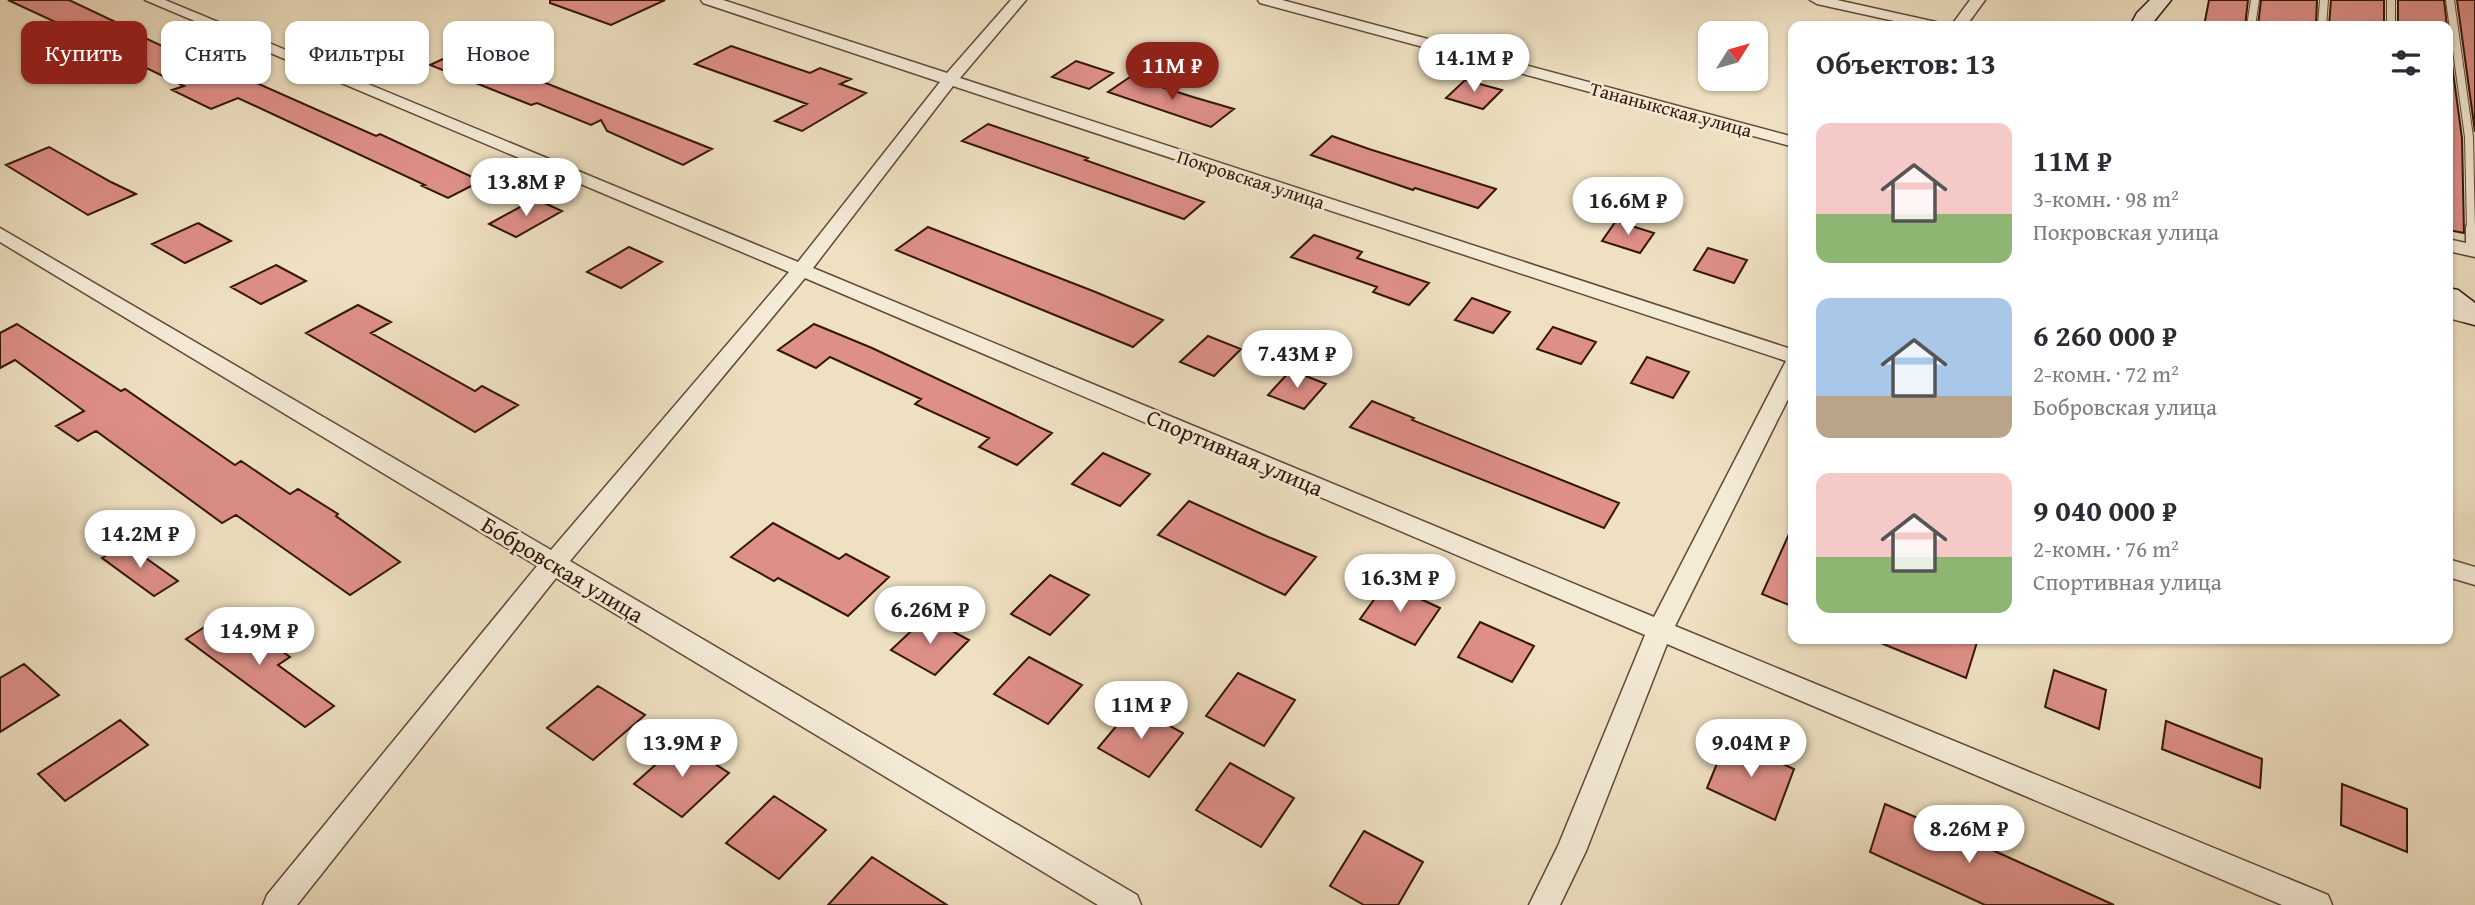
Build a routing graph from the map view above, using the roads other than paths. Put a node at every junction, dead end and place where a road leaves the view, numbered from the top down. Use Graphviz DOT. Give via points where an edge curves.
graph roads {
  1 [pos="152,0"];
  2 [pos="708,0"];
  3 [pos="1019,0"];
  4 [pos="1265,0"];
  5 [pos="1817,0"];
  6 [pos="1978,0"];
  7 [pos="2161,0"];
  8 [pos="2255,0"];
  9 [pos="2324,0"];
  10 [pos="2391,0"];
  11 [pos="2450,0"];
  12 [pos="1913,21"];
  13 [pos="1962,21"];
  14 [pos="2142,21"];
  15 [pos="2252,21"];
  16 [pos="2322,21"];
  17 [pos="2391,21"];
  18 [pos="2453,21"];
  19 [pos="2453,22"];
  20 [pos="949,81"];
  21 [pos="1788,140"];
  22 [pos="0,234"];
  23 [pos="2453,246"];
  24 [pos="2473,250"];
  25 [pos="803,268"];
  26 [pos="2453,300"];
  27 [pos="2453,313"];
  28 [pos="2475,318"];
  29 [pos="1788,355"];
  30 [pos="1788,377"];
  31 [pos="554,563"];
  32 [pos="2453,569"];
  33 [pos="2475,576"];
  34 [pos="1660,632"];
  35 [pos="278,905"];
  36 [pos="1126,905"];
  37 [pos="1544,905"];
  38 [pos="2317,905"];
  1 -- 25 [label="street, Спортивная улица"];
  2 -- 20 [label="street, Покровская улица"];
  3 -- 20 [label="street"];
  4 -- 21 [label="street, Тананыкская улица"];
  5 -- 12 [label="street"];
  6 -- 13 [label="street"];
  7 -- 14 [label="main road"];
  8 -- 15 [label="lane"];
  9 -- 16 [label="lane"];
  10 -- 17 [label="lane"];
  11 -- 18 [label="lane"];
  19 -- 24 [label="lane" via="2469,137"];
  20 -- 25 [label="street"];
  20 -- 29 [label="street, Покровская улица"];
  22 -- 31 [label="street, Бобровская улица"];
  23 -- 24 [label="street"];
  25 -- 31 [label="street"];
  25 -- 34 [label="street, Спортивная улица"];
  26 -- 28 [label="main road"];
  27 -- 28 [label="street"];
  30 -- 34 [label="street"];
  31 -- 35 [label="street"];
  31 -- 36 [label="street, Бобровская улица"];
  32 -- 33 [label="street"];
  34 -- 37 [label="street" via="1571,851"];
  34 -- 38 [label="street, Спортивная улица"];
}
